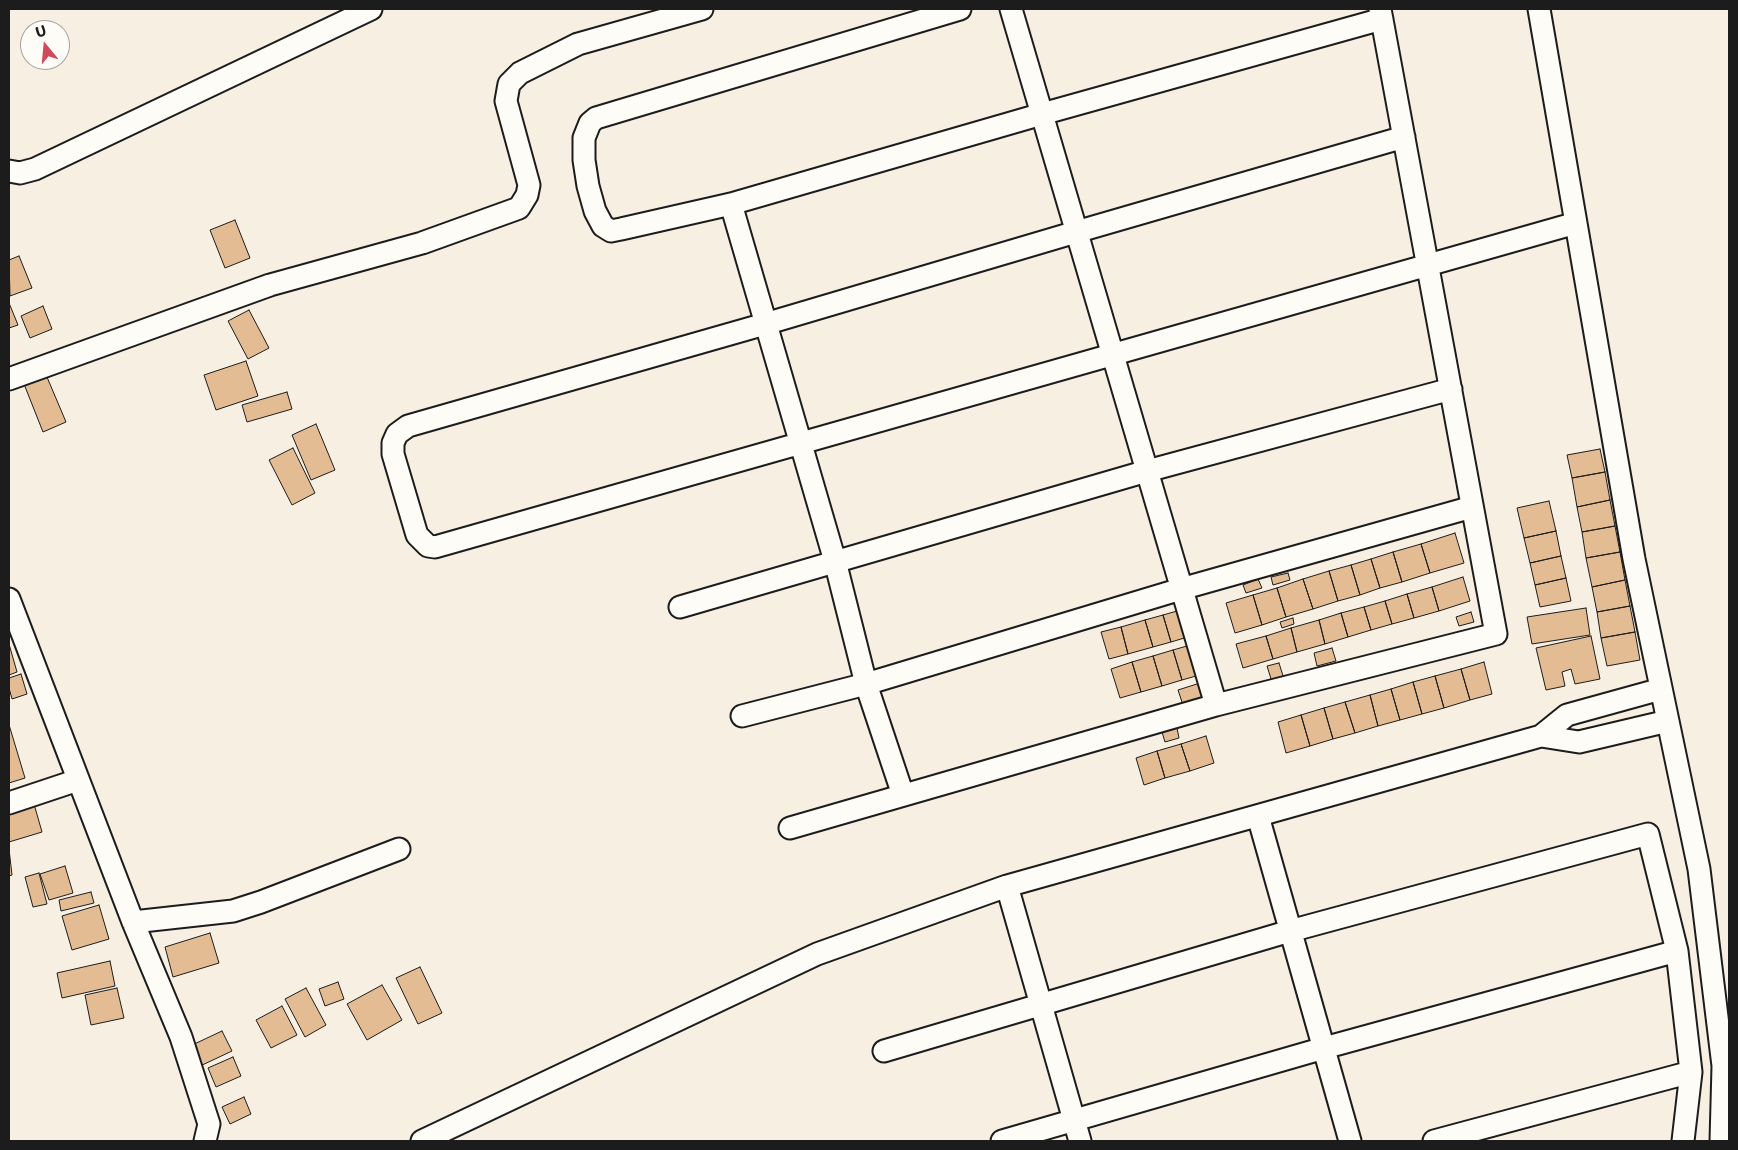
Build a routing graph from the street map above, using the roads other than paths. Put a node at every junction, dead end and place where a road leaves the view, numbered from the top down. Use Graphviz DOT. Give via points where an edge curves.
graph roads {
  1 [pos="702,9"];
  2 [pos="960,9"];
  3 [pos="1011,9"];
  4 [pos="1539,9"];
  5 [pos="366,10"];
  6 [pos="1381,14"];
  7 [pos="1042,114"];
  8 [pos="1404,137"];
  9 [pos="9,171"];
  10 [pos="731,204"];
  11 [pos="1576,223"];
  12 [pos="1076,232"];
  13 [pos="1428,266"];
  14 [pos="765,324"];
  15 [pos="1112,355"];
  16 [pos="9,379"];
  17 [pos="1451,389"];
  18 [pos="801,444"];
  19 [pos="1147,471"];
  20 [pos="1472,507"];
  21 [pos="835,561"];
  22 [pos="1181,589"];
  23 [pos="9,599"];
  24 [pos="680,607"];
  25 [pos="866,684"];
  26 [pos="1661,689"];
  27 [pos="1216,705"];
  28 [pos="742,716"];
  29 [pos="1668,721"];
  30 [pos="1541,736"];
  31 [pos="78,780"];
  32 [pos="903,795"];
  33 [pos="9,803"];
  34 [pos="1258,816"];
  35 [pos="790,828"];
  36 [pos="399,849"];
  37 [pos="1007,886"];
  38 [pos="133,922"];
  39 [pos="1290,931"];
  40 [pos="1677,951"];
  41 [pos="1042,1004"];
  42 [pos="1324,1048"];
  43 [pos="884,1051"];
  44 [pos="1691,1072"];
  45 [pos="1074,1121"];
  46 [pos="428,1140"];
  47 [pos="205,1141"];
  48 [pos="1002,1141"];
  49 [pos="1080,1141"];
  50 [pos="1350,1141"];
  51 [pos="1434,1141"];
  52 [pos="1683,1141"];
  53 [pos="1721,1141"];
  1 -- 16 [label="street" via="578,44 520,73 509,84 506,101 529,185 519,208 422,243 270,286"];
  2 -- 10 [label="street" via="606,114 590,123 584,138 588,186 595,211 603,226 611,231"];
  3 -- 7 [label="street"];
  4 -- 11 [label="street"];
  5 -- 9 [label="street" via="36,169 20,173"];
  6 -- 7 [label="street"];
  6 -- 8 [label="street"];
  7 -- 10 [label="street"];
  7 -- 12 [label="street"];
  8 -- 12 [label="street"];
  8 -- 13 [label="street"];
  10 -- 14 [label="street"];
  11 -- 13 [label="street"];
  11 -- 26 [label="street" via="1634,560"];
  12 -- 14 [label="street"];
  12 -- 15 [label="street"];
  13 -- 15 [label="street"];
  13 -- 17 [label="street"];
  14 -- 18 [label="street"];
  14 -- 18 [label="street" via="408,426 397,434 393,443 399,476 418,535 428,546 435,548"];
  15 -- 18 [label="street"];
  15 -- 19 [label="street"];
  17 -- 19 [label="street"];
  17 -- 20 [label="street"];
  18 -- 21 [label="street"];
  19 -- 21 [label="street"];
  19 -- 22 [label="street"];
  20 -- 22 [label="street"];
  20 -- 27 [label="street" via="1496,634"];
  21 -- 24 [label="street"];
  21 -- 25 [label="street"];
  22 -- 25 [label="street"];
  22 -- 27 [label="street"];
  23 -- 31 [label="street"];
  25 -- 28 [label="street"];
  25 -- 32 [label="street"];
  26 -- 29 [label="street"];
  26 -- 30 [label="street" via="1567,715"];
  27 -- 32 [label="street"];
  29 -- 30 [label="street" via="1579,742"];
  29 -- 53 [label="street" via="1700,879 1723,1066"];
  30 -- 34 [label="street"];
  31 -- 33 [label="street"];
  31 -- 38 [label="street"];
  32 -- 35 [label="street"];
  34 -- 37 [label="street"];
  34 -- 39 [label="street"];
  36 -- 38 [label="street" via="234,910"];
  37 -- 41 [label="street"];
  37 -- 46 [label="street" via="818,954"];
  38 -- 47 [label="street" via="184,1046 210,1124"];
  39 -- 40 [label="street" via="1648,834"];
  39 -- 41 [label="street"];
  39 -- 42 [label="street"];
  40 -- 42 [label="street"];
  40 -- 44 [label="street"];
  41 -- 43 [label="street"];
  41 -- 45 [label="street"];
  42 -- 45 [label="street"];
  42 -- 50 [label="street"];
  44 -- 51 [label="street"];
  44 -- 52 [label="street"];
  45 -- 48 [label="street"];
  45 -- 49 [label="street"];
}
